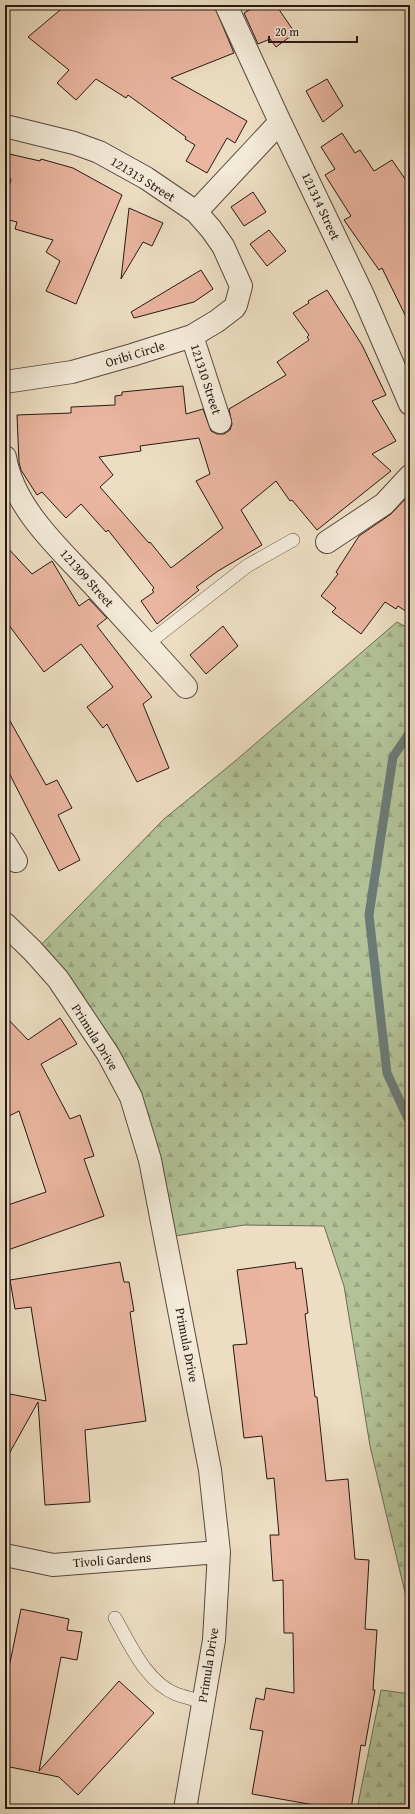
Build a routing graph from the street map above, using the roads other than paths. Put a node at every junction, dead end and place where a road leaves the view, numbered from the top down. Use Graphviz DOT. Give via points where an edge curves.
graph roads {
  1 [pos="226,5"];
  2 [pos="280,122"];
  3 [pos="5,126"];
  4 [pos="196,212"];
  5 [pos="241,286"];
  6 [pos="192,336"];
  7 [pos="5,382"];
  8 [pos="410,404"];
  9 [pos="220,422"];
  10 [pos="5,457"];
  11 [pos="410,476"];
  12 [pos="293,540"];
  13 [pos="327,542"];
  14 [pos="147,644"];
  15 [pos="186,687"];
  16 [pos="5,843"];
  17 [pos="16,861"];
  18 [pos="5,924"];
  19 [pos="219,1552"];
  20 [pos="5,1555"];
  21 [pos="115,1618"];
  22 [pos="202,1702"];
  23 [pos="185,1809"];
  1 -- 2 [label="street, 121314 Street"];
  2 -- 4 [label="street"];
  2 -- 8 [label="street, 121314 Street" via="363,296"];
  3 -- 4 [label="street, 121313 Street" via="74,143 99,152 146,178"];
  4 -- 5 [label="street, 121313 Street" via="223,246"];
  5 -- 6 [label="street, Oribi Circle" via="234,308"];
  6 -- 7 [label="street, Oribi Circle" via="72,372"];
  6 -- 9 [label="street, 121310 Street"];
  10 -- 14 [label="street, 121309 Street" via="20,500 55,543"];
  11 -- 13 [label="street" via="384,504"];
  12 -- 14 [label="lane" via="247,566"];
  14 -- 15 [label="street, 121309 Street"];
  16 -- 17 [label="street"];
  18 -- 19 [label="street, Primula Drive" via="58,979 108,1054 131,1097 150,1160 177,1290 210,1470"];
  19 -- 20 [label="street, Tivoli Gardens" via="53,1565"];
  19 -- 22 [label="street, Primula Drive" via="214,1640"];
  21 -- 22 [label="lane" via="146,1670 156,1681 174,1693"];
  22 -- 23 [label="street, Primula Drive"];
}
